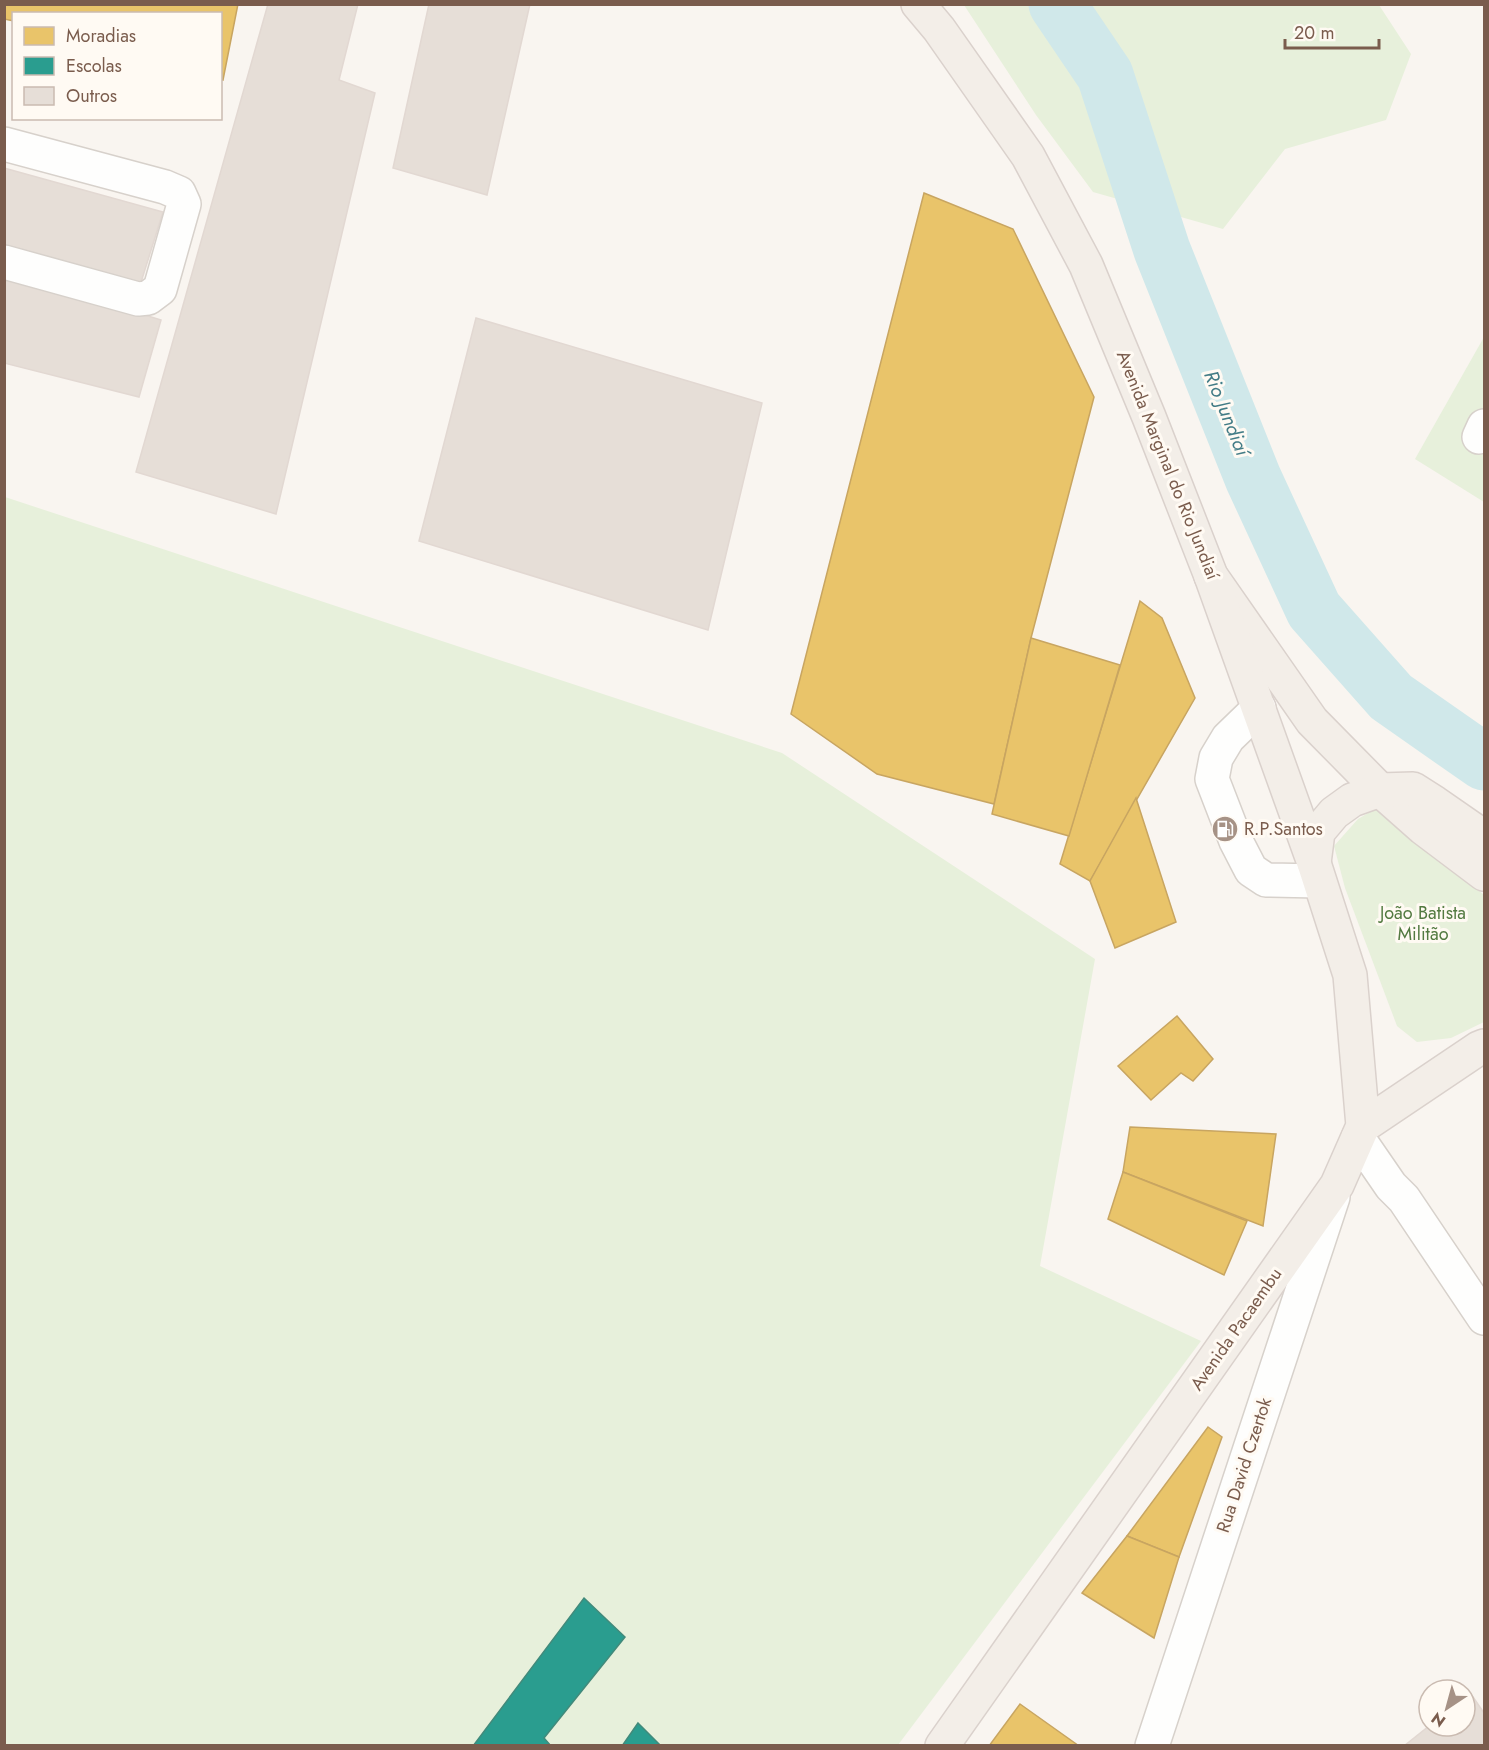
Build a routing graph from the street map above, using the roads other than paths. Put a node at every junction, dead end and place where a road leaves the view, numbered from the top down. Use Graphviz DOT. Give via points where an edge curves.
graph roads {
  1 [pos="918,4"];
  2 [pos="4,144"];
  3 [pos="4,262"];
  4 [pos="1211,576"];
  5 [pos="1259,708"];
  6 [pos="1380,790"];
  7 [pos="1485,837"];
  8 [pos="1317,872"];
  9 [pos="1485,873"];
  10 [pos="1485,1046"];
  11 [pos="1361,1132"];
  12 [pos="1337,1185"];
  13 [pos="1485,1318"];
  14 [pos="942,1746"];
  15 [pos="1152,1746"];
  1 -- 4 [label="main road, Avenida Marginal do Rio Jundiaí" via="1028,156 1086,265"];
  2 -- 3 [label="street" via="165,187 179,193 184,204 160,289 148,298 138,299"];
  4 -- 5 [label="main road, Avenida Pacaembu"];
  4 -- 6 [label="main road, Avenida Marginal do Rio Jundiaí" via="1312,721"];
  5 -- 8 [label="main road, Avenida Pacaembu"];
  5 -- 8 [label="street" via="1228,738 1216,758 1212,780 1251,870 1266,880"];
  6 -- 7 [label="main road" via="1413,789"];
  6 -- 8 [label="main road" via="1352,800 1318,832"];
  6 -- 9 [label="main road, Avenida Marginal do Rio Jundiaí" via="1423,828"];
  8 -- 11 [label="main road, Avenida Pacaembu" via="1350,975"];
  10 -- 11 [label="main road"];
  11 -- 12 [label="main road, Avenida Pacaembu"];
  11 -- 13 [label="street" via="1391,1186 1404,1199"];
  12 -- 14 [label="main road, Avenida Pacaembu"];
  12 -- 15 [label="street, Rua David Czertok"];
}
